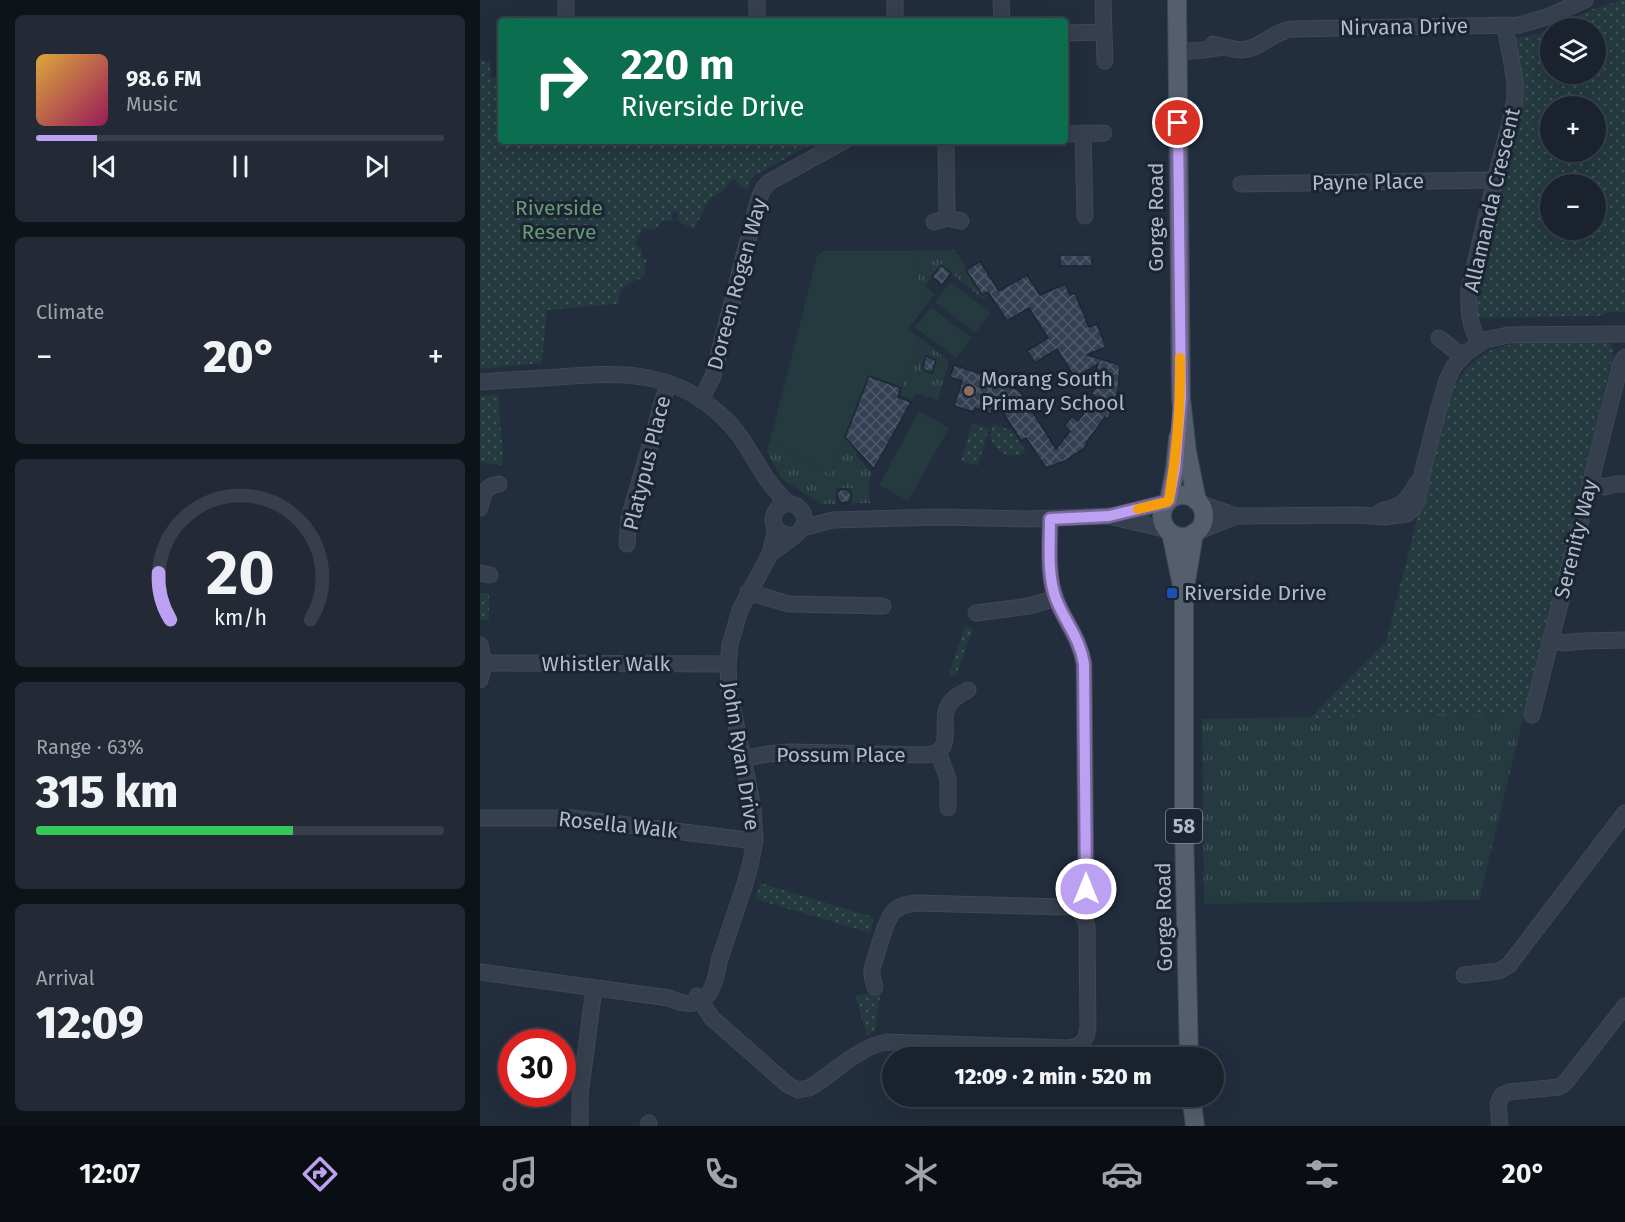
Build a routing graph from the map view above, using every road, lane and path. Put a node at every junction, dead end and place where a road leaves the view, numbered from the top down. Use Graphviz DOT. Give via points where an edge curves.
graph roads {
  1 [pos="566,0"];
  2 [pos="757,0"];
  3 [pos="895,0"];
  4 [pos="1001,0"];
  5 [pos="1103,0"];
  6 [pos="1177,0"];
  7 [pos="1585,0"];
  8 [pos="566,18"];
  9 [pos="757,18"];
  10 [pos="896,18"];
  11 [pos="1002,18"];
  12 [pos="1505,26"];
  13 [pos="1104,32"];
  14 [pos="1068,33"];
  15 [pos="1177,52"];
  16 [pos="1105,61"];
  17 [pos="1083,133"];
  18 [pos="1104,133"];
  19 [pos="1068,134"];
  20 [pos="839,144"];
  21 [pos="946,144"];
  22 [pos="1495,180"];
  23 [pos="1241,184"];
  24 [pos="1085,216"];
  25 [pos="947,220"];
  26 [pos="1622,334"];
  27 [pos="1439,338"];
  28 [pos="1483,341"];
  29 [pos="1462,356"];
  30 [pos="1623,360"];
  31 [pos="480,382"];
  32 [pos="668,383"];
  33 [pos="1181,398"];
  34 [pos="701,400"];
  35 [pos="1591,479"];
  36 [pos="767,480"];
  37 [pos="499,484"];
  38 [pos="1621,484"];
  39 [pos="1168,501"];
  40 [pos="1198,502"];
  41 [pos="794,506"];
  42 [pos="480,508"];
  43 [pos="1109,516"];
  44 [pos="1236,516"];
  45 [pos="1050,519"];
  46 [pos="833,520"];
  47 [pos="775,522"];
  48 [pos="798,532"];
  49 [pos="1169,532"];
  50 [pos="1195,532"];
  51 [pos="627,544"];
  52 [pos="770,554"];
  53 [pos="748,592"];
  54 [pos="1184,595"];
  55 [pos="1056,598"];
  56 [pos="886,607"];
  57 [pos="976,613"];
  58 [pos="1551,636"];
  59 [pos="1625,640"];
  60 [pos="480,645"];
  61 [pos="484,663"];
  62 [pos="728,664"];
  63 [pos="480,680"];
  64 [pos="968,690"];
  65 [pos="1532,715"];
  66 [pos="938,752"];
  67 [pos="743,759"];
  68 [pos="948,808"];
  69 [pos="1625,813"];
  70 [pos="480,818"];
  71 [pos="755,841"];
  72 [pos="1076,903"];
  73 [pos="480,972"];
  74 [pos="1464,975"];
  75 [pos="869,979"];
  76 [pos="594,988"];
  77 [pos="698,999"];
  78 [pos="1625,1006"];
  79 [pos="1189,1047"];
  80 [pos="1192,1107"];
  81 [pos="580,1126"];
  82 [pos="1195,1126"];
  83 [pos="1500,1126"];
  1 -- 8 [label="street"];
  2 -- 9 [label="street"];
  3 -- 10 [label="street"];
  4 -- 11 [label="street"];
  5 -- 13 [label="street"];
  6 -- 15 [label="main road, Gorge Road / 58"];
  7 -- 12 [label="street, Nirvana Drive" via="1537,21"];
  12 -- 15 [label="street, Nirvana Drive" via="1292,29 1278,32 1248,49 1218,45"];
  12 -- 22 [label="street, Allamanda Crescent" via="1515,98"];
  13 -- 14 [label="street"];
  13 -- 16 [label="street"];
  15 -- 33 [label="main road, Gorge Road / 58"];
  17 -- 18 [label="street"];
  17 -- 19 [label="street"];
  17 -- 24 [label="street"];
  20 -- 34 [label="street, Doreen Rogen Way" via="767,183 762,192 713,376"];
  21 -- 25 [label="street"];
  22 -- 23 [label="street, Payne Place"];
  22 -- 28 [label="street, Allamanda Crescent" via="1470,284 1472,327"];
  26 -- 28 [label="street" via="1508,335"];
  26 -- 30 [label="street, Serenity Way" via="1619,352"];
  27 -- 29 [label="street"];
  28 -- 29 [label="street"];
  29 -- 44 [label="street" via="1448,380 1423,470 1402,510 1361,515"];
  30 -- 35 [label="street, Serenity Way"];
  31 -- 32 [label="street" via="605,373"];
  32 -- 34 [label="street"];
  32 -- 51 [label="street, Platypus Place" via="629,518"];
  33 -- 39 [label="main road, Gorge Road / 58"];
  33 -- 40 [label="main road, Gorge Road / 58" via="1186,452"];
  34 -- 36 [label="street" via="734,428"];
  35 -- 38 [label="street"];
  35 -- 58 [label="street, Serenity Way"];
  36 -- 41 [label="street"];
  36 -- 47 [label="street"];
  37 -- 42 [label="street" via="486,490"];
  39 -- 40 [label="main road" via="1186,495"];
  39 -- 43 [label="street"];
  39 -- 49 [label="main road, 58" via="1162,520"];
  40 -- 44 [label="street"];
  40 -- 50 [label="main road, 58" via="1203,515"];
  41 -- 46 [label="street"];
  41 -- 47 [label="street" via="779,507"];
  41 -- 48 [label="street" via="805,519"];
  43 -- 45 [label="street"];
  43 -- 49 [label="street"];
  44 -- 50 [label="street"];
  45 -- 46 [label="street"];
  45 -- 55 [label="street"];
  46 -- 48 [label="street"];
  47 -- 48 [label="street" via="784,535"];
  47 -- 52 [label="street, John Ryan Drive"];
  48 -- 52 [label="street, John Ryan Drive"];
  49 -- 50 [label="main road" via="1185,536"];
  49 -- 54 [label="main road, Gorge Road / 58"];
  50 -- 54 [label="main road, Gorge Road / 58"];
  52 -- 53 [label="street, John Ryan Drive"];
  53 -- 56 [label="street" via="789,604"];
  53 -- 62 [label="street, John Ryan Drive" via="736,622"];
  54 -- 79 [label="main road, Gorge Road / 58"];
  55 -- 57 [label="street"];
  55 -- 72 [label="street" via="1079,644 1084,664 1086,884"];
  58 -- 59 [label="street" via="1582,641"];
  58 -- 65 [label="street, Serenity Way"];
  60 -- 61 [label="street"];
  61 -- 62 [label="street, Whistler Walk"];
  61 -- 63 [label="street"];
  62 -- 67 [label="street, John Ryan Drive" via="730,698"];
  64 -- 66 [label="street" via="947,707 945,741"];
  66 -- 67 [label="street, Possum Place" via="783,752"];
  66 -- 68 [label="street" via="952,781"];
  67 -- 71 [label="street, John Ryan Drive"];
  69 -- 74 [label="street" via="1509,965 1499,971"];
  70 -- 71 [label="street, Rosella Walk" via="582,819"];
  71 -- 77 [label="street, John Ryan Drive" via="711,992"];
  72 -- 75 [label="street" via="1058,908 905,904 889,920"];
  72 -- 77 [label="street" via="1087,927 1088,1028 1086,1039 1077,1047 886,1042 863,1051 809,1088 798,1090 712,1018"];
  73 -- 76 [label="street"];
  76 -- 77 [label="street" via="687,1004"];
  76 -- 81 [label="street" via="580,1096"];
  78 -- 83 [label="street" via="1562,1085 1509,1092 1499,1098"];
  80 -- 82 [label="main road"];
}
